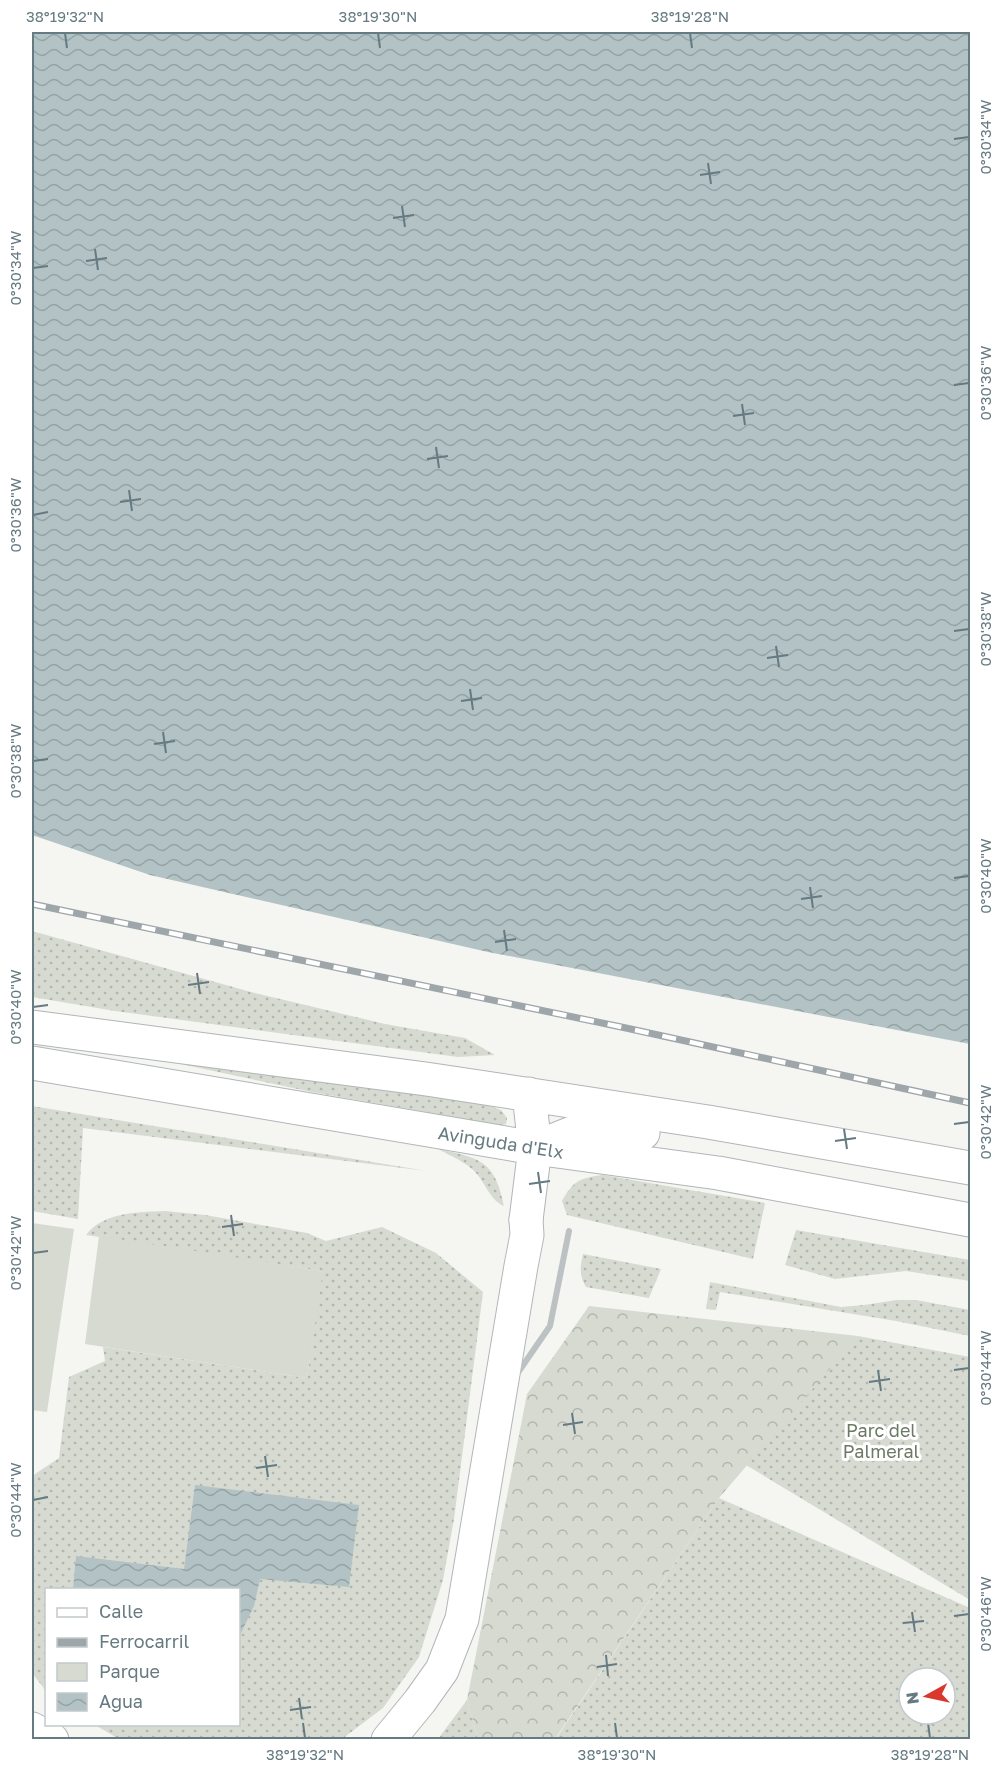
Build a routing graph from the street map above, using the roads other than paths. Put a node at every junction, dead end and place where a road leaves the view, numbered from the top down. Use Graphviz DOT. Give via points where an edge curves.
graph roads {
  1 [pos="32,1027"];
  2 [pos="32,1063"];
  3 [pos="529,1094"];
  4 [pos="477,1138"];
  5 [pos="535,1148"];
  6 [pos="970,1168"];
  7 [pos="970,1188"];
  8 [pos="526,1220"];
  9 [pos="970,1220"];
  10 [pos="569,1231"];
  11 [pos="507,1383"];
  12 [pos="32,1729"];
  13 [pos="52,1740"];
  14 [pos="388,1740"];
  1 -- 3 [label="main road"];
  2 -- 4 [label="main road, Avinguda d'Elx"];
  3 -- 5 [label="main road"];
  3 -- 6 [label="main road"];
  4 -- 5 [label="main road, Avinguda d'Elx"];
  4 -- 8 [label="main road" via="508,1166 519,1186"];
  5 -- 7 [label="main road" via="572,1133 605,1127"];
  5 -- 8 [label="main road"];
  5 -- 9 [label="main road, Avinguda d'Elx" via="718,1173"];
  8 -- 11 [label="main road" via="528,1235 520,1266"];
  10 -- 11 [label="street" via="550,1326"];
  11 -- 14 [label="main road" via="462,1619 442,1670"];
  12 -- 13 [label="main road"];
}
